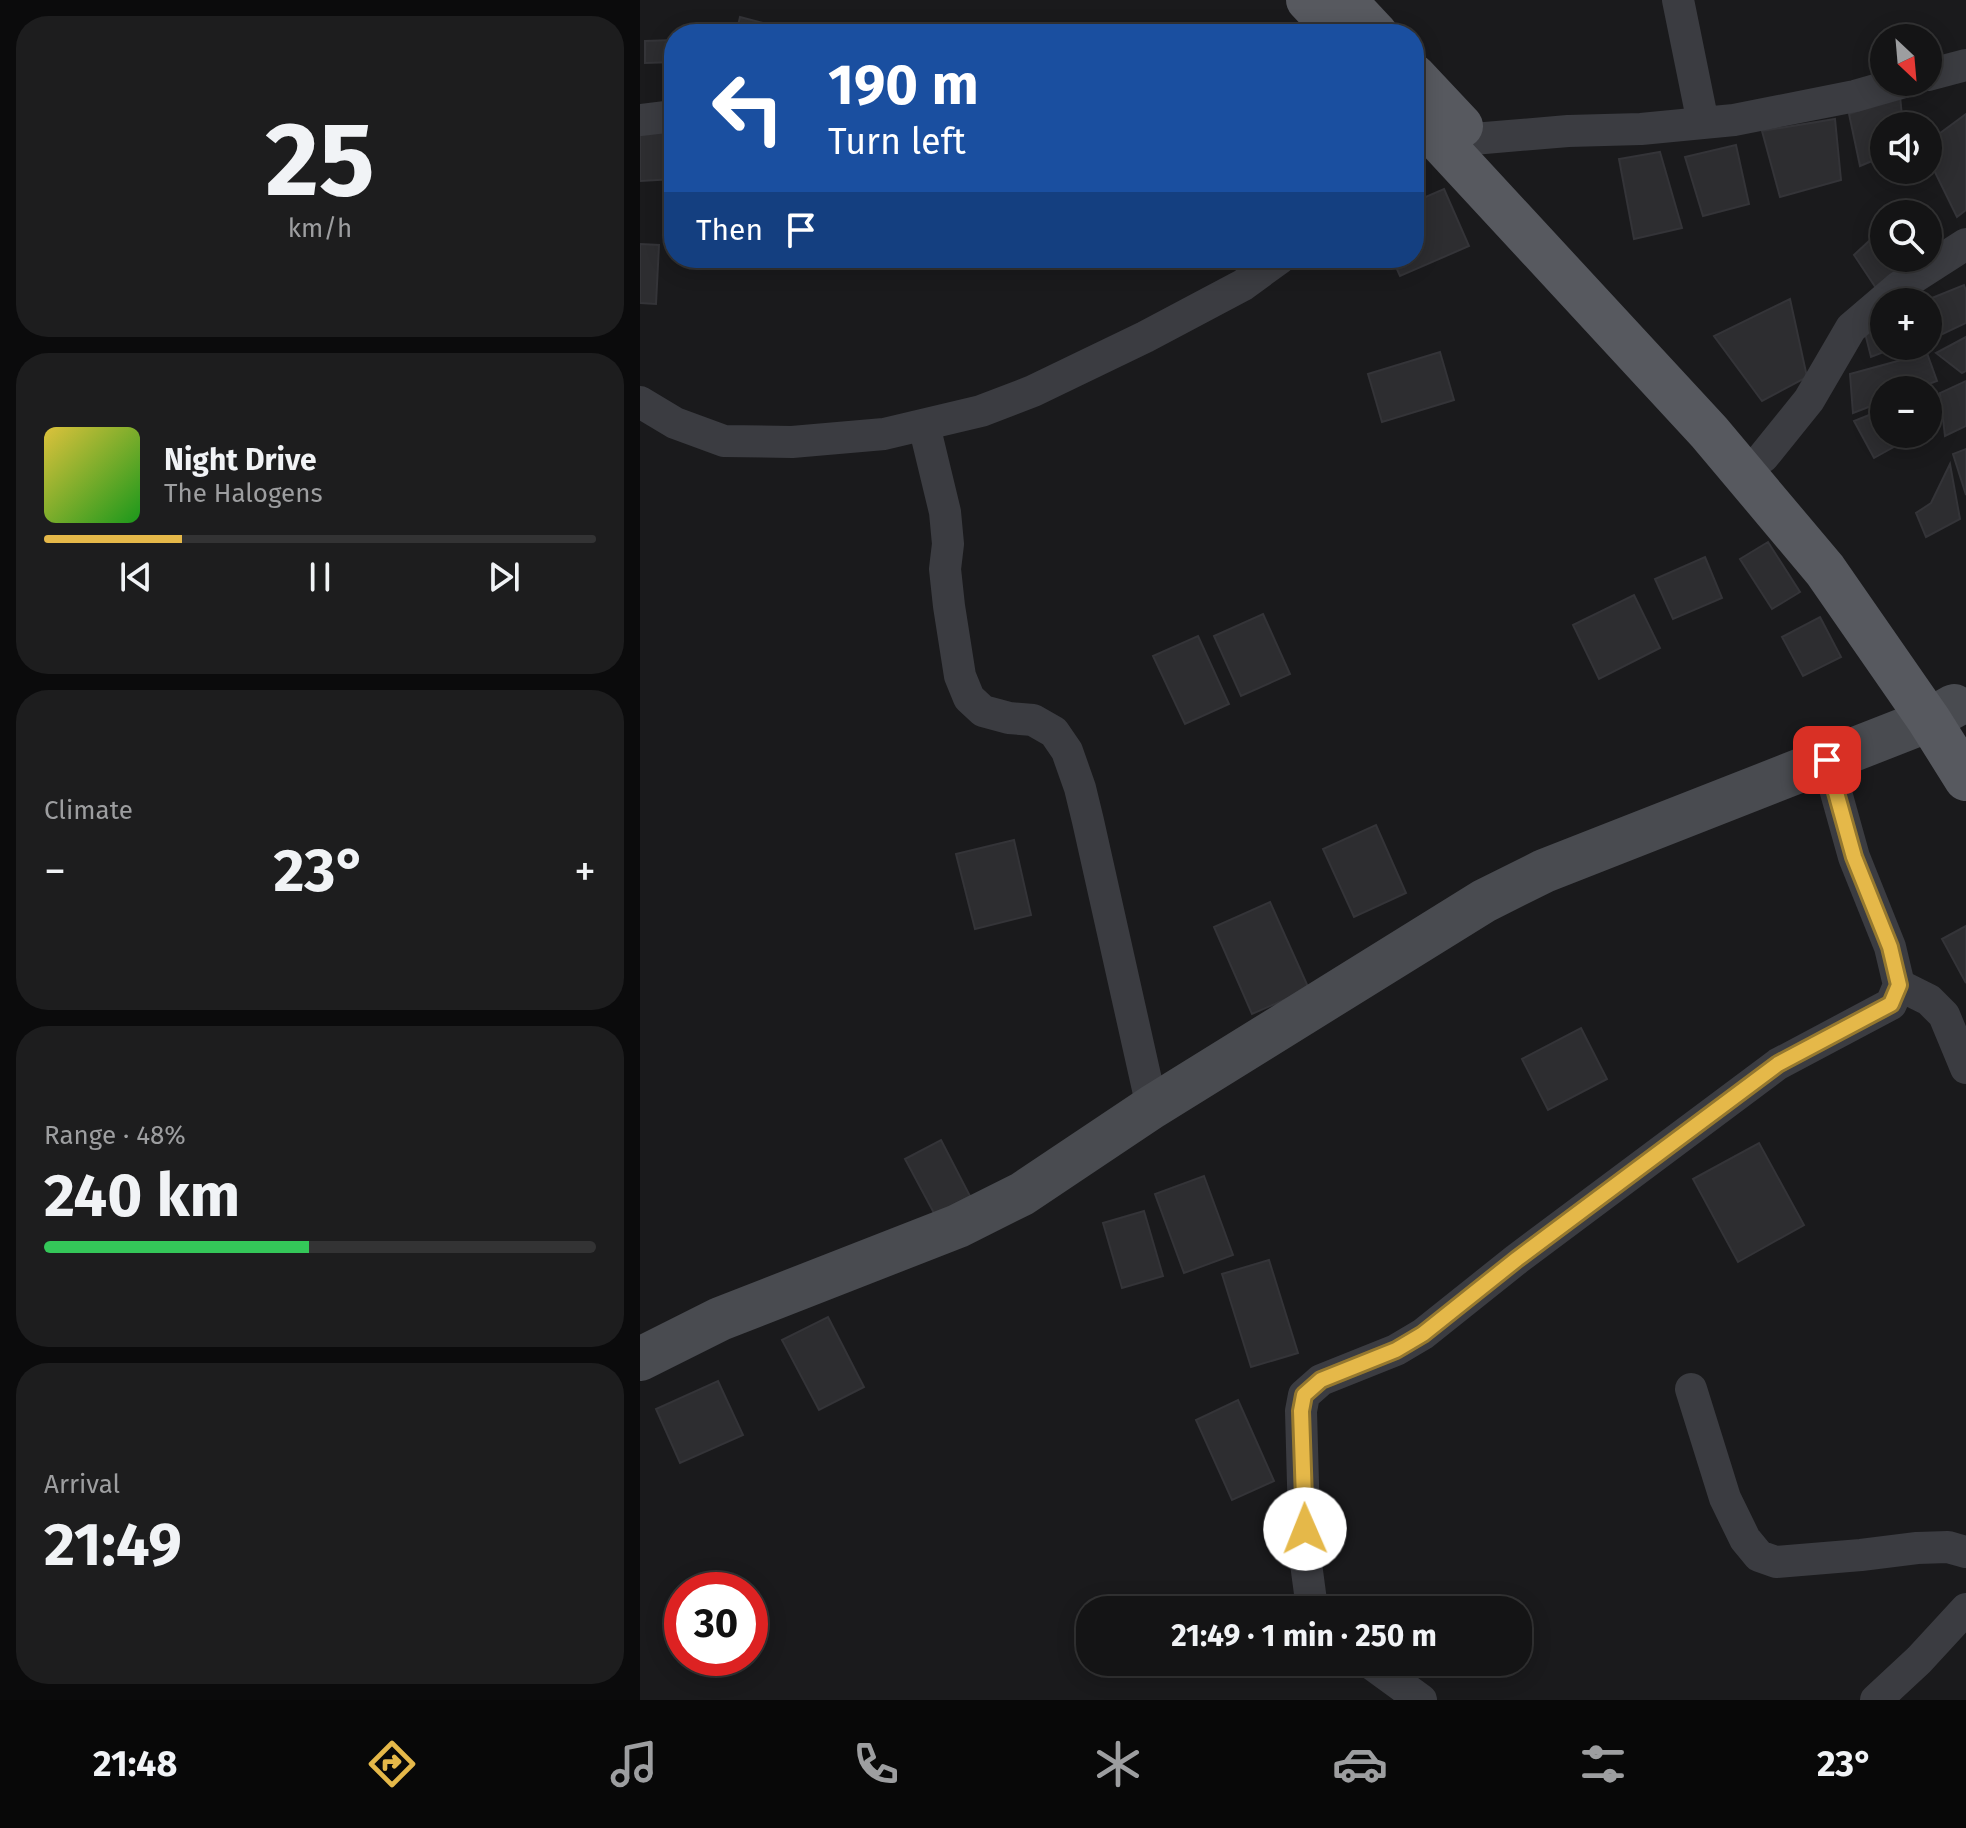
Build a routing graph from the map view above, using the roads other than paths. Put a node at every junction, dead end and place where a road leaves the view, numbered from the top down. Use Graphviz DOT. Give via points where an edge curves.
graph roads {
  1 [pos="1308,0"];
  2 [pos="1344,0"];
  3 [pos="1678,0"];
  4 [pos="1331,24"];
  5 [pos="1367,24"];
  6 [pos="1966,65"];
  7 [pos="1942,71"];
  8 [pos="1870,91"];
  9 [pos="1424,107"];
  10 [pos="664,117"];
  11 [pos="640,120"];
  12 [pos="1703,123"];
  13 [pos="1433,134"];
  14 [pos="1966,244"];
  15 [pos="1266,268"];
  16 [pos="640,402"];
  17 [pos="924,425"];
  18 [pos="1763,457"];
  19 [pos="1949,718"];
  20 [pos="1827,760"];
  21 [pos="1966,779"];
  22 [pos="1899,985"];
  23 [pos="1966,1068"];
  24 [pos="1152,1107"];
  25 [pos="640,1359"];
  26 [pos="1691,1389"];
  27 [pos="1966,1552"];
  28 [pos="1310,1596"];
  29 [pos="1966,1609"];
  30 [pos="1388,1676"];
  31 [pos="1421,1700"];
  32 [pos="1876,1700"];
  1 -- 4 [label="main road"];
  2 -- 5 [label="main road"];
  3 -- 12 [label="street"];
  6 -- 7 [label="street"];
  8 -- 12 [label="street"];
  9 -- 13 [label="main road"];
  10 -- 11 [label="street"];
  12 -- 13 [label="street"];
  13 -- 18 [label="main road" via="1728,416"];
  13 -- 19 [label="main road" via="1709,432"];
  14 -- 18 [label="street" via="1899,287 1851,328 1809,400"];
  15 -- 17 [label="street" via="1215,300 1033,391"];
  16 -- 17 [label="street" via="675,423 724,441 808,441"];
  17 -- 24 [label="street" via="945,512 945,569 960,676 969,698 983,711 1033,720 1054,732 1067,751 1080,788"];
  18 -- 19 [label="main road" via="1844,555"];
  19 -- 20 [label="street"];
  19 -- 21 [label="main road"];
  20 -- 22 [label="street"];
  20 -- 24 [label="street" via="1544,871 1484,901"];
  22 -- 23 [label="street" via="1929,1000 1944,1015"];
  22 -- 28 [label="street" via="1891,1004 1778,1064 1423,1334 1321,1380 1304,1395 1305,1556"];
  24 -- 25 [label="street" via="1022,1194 958,1226 720,1319"];
  26 -- 27 [label="street" via="1725,1498 1759,1556 1776,1562 1917,1548"];
  29 -- 32 [label="street"];
  30 -- 31 [label="street"];
}
